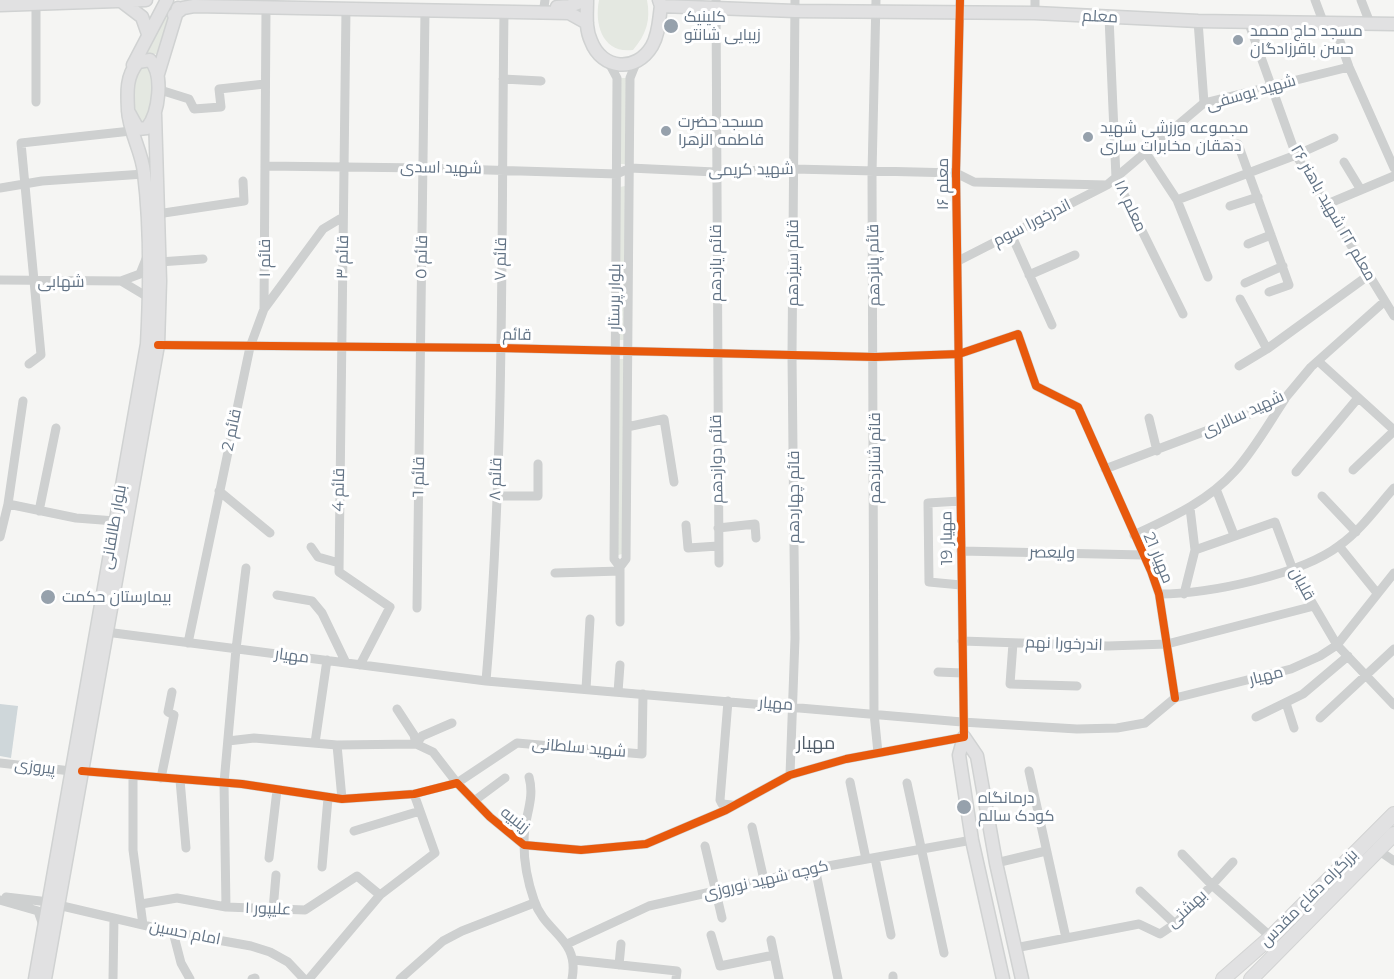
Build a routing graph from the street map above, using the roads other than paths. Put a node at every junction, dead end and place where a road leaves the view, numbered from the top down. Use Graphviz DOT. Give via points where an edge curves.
graph roads {
  1 [pos="146,0"];
  2 [pos="167,0"];
  3 [pos="182,0"];
  4 [pos="210,0"];
  5 [pos="586,0"];
  6 [pos="960,0"];
  7 [pos="1315,0"];
  8 [pos="1361,0"];
  9 [pos="123,1"];
  10 [pos="545,3"];
  11 [pos="660,3"];
  12 [pos="716,3"];
  13 [pos="346,4"];
  14 [pos="0,5"];
  15 [pos="795,5"];
  16 [pos="876,5"];
  17 [pos="36,6"];
  18 [pos="425,6"];
  19 [pos="505,6"];
  20 [pos="1035,6"];
  21 [pos="266,9"];
  22 [pos="962,13"];
  23 [pos="174,15"];
  24 [pos="1109,17"];
  25 [pos="1198,21"];
  26 [pos="1248,21"];
  27 [pos="586,23"];
  28 [pos="1370,23"];
  29 [pos="1329,24"];
  30 [pos="1394,24"];
  31 [pos="148,34"];
  32 [pos="609,63"];
  33 [pos="636,63"];
  34 [pos="1349,67"];
  35 [pos="131,70"];
  36 [pos="158,75"];
  37 [pos="503,79"];
  38 [pos="541,81"];
  39 [pos="265,84"];
  40 [pos="1271,86"];
  41 [pos="157,89"];
  42 [pos="36,102"];
  43 [pos="1204,104"];
  44 [pos="128,111"];
  45 [pos="155,111"];
  46 [pos="131,131"];
  47 [pos="1334,138"];
  48 [pos="1238,144"];
  49 [pos="156,150"];
  50 [pos="1146,153"];
  51 [pos="1296,155"];
  52 [pos="140,160"];
  53 [pos="1344,162"];
  54 [pos="265,166"];
  55 [pos="343,167"];
  56 [pos="424,168"];
  57 [pos="630,168"];
  58 [pos="1394,168"];
  59 [pos="502,170"];
  60 [pos="794,170"];
  61 [pos="715,172"];
  62 [pos="1249,172"];
  63 [pos="872,173"];
  64 [pos="956,173"];
  65 [pos="144,174"];
  66 [pos="616,174"];
  67 [pos="1394,176"];
  68 [pos="1116,178"];
  69 [pos="243,182"];
  70 [pos="23,184"];
  71 [pos="1107,185"];
  72 [pos="0,188"];
  73 [pos="1361,190"];
  74 [pos="1258,197"];
  75 [pos="1177,200"];
  76 [pos="1230,206"];
  77 [pos="1325,206"];
  78 [pos="157,214"];
  79 [pos="344,218"];
  80 [pos="1011,234"];
  81 [pos="1271,235"];
  82 [pos="1248,244"];
  83 [pos="148,251"];
  84 [pos="1075,255"];
  85 [pos="203,259"];
  86 [pos="958,261"];
  87 [pos="159,262"];
  88 [pos="1282,266"];
  89 [pos="1029,275"];
  90 [pos="1369,275"];
  91 [pos="1208,277"];
  92 [pos="0,280"];
  93 [pos="35,282"];
  94 [pos="121,282"];
  95 [pos="1245,283"];
  96 [pos="1269,292"];
  97 [pos="1240,298"];
  98 [pos="1385,301"];
  99 [pos="149,308"];
  100 [pos="264,309"];
  101 [pos="1183,314"];
  102 [pos="1394,316"];
  103 [pos="1052,325"];
  104 [pos="158,345"];
  105 [pos="341,346"];
  106 [pos="421,346"];
  107 [pos="250,347"];
  108 [pos="500,348"];
  109 [pos="1267,349"];
  110 [pos="615,351"];
  111 [pos="628,351"];
  112 [pos="716,354"];
  113 [pos="958,354"];
  114 [pos="792,356"];
  115 [pos="875,357"];
  116 [pos="1318,362"];
  117 [pos="29,364"];
  118 [pos="1239,366"];
  119 [pos="1286,397"];
  120 [pos="1358,398"];
  121 [pos="22,401"];
  122 [pos="1149,418"];
  123 [pos="627,427"];
  124 [pos="56,428"];
  125 [pos="1394,430"];
  126 [pos="1157,451"];
  127 [pos="538,464"];
  128 [pos="1106,469"];
  129 [pos="1353,470"];
  130 [pos="1296,472"];
  131 [pos="674,482"];
  132 [pos="1394,488"];
  133 [pos="1216,489"];
  134 [pos="219,491"];
  135 [pos="495,496"];
  136 [pos="1322,496"];
  137 [pos="960,501"];
  138 [pos="8,504"];
  139 [pos="1190,508"];
  140 [pos="39,511"];
  141 [pos="115,521"];
  142 [pos="686,525"];
  143 [pos="718,528"];
  144 [pos="1356,532"];
  145 [pos="270,533"];
  146 [pos="1134,535"];
  147 [pos="1234,535"];
  148 [pos="0,537"];
  149 [pos="756,538"];
  150 [pos="718,546"];
  151 [pos="1339,546"];
  152 [pos="311,547"];
  153 [pos="1195,550"];
  154 [pos="961,551"];
  155 [pos="1144,555"];
  156 [pos="339,563"];
  157 [pos="719,563"];
  158 [pos="246,568"];
  159 [pos="620,569"];
  160 [pos="1293,570"];
  161 [pos="555,573"];
  162 [pos="1394,573"];
  163 [pos="961,585"];
  164 [pos="1377,592"];
  165 [pos="1159,594"];
  166 [pos="1184,594"];
  167 [pos="277,595"];
  168 [pos="1314,606"];
  169 [pos="417,608"];
  170 [pos="590,619"];
  171 [pos="620,622"];
  172 [pos="106,632"];
  173 [pos="962,641"];
  174 [pos="188,643"];
  175 [pos="1013,643"];
  176 [pos="1167,644"];
  177 [pos="1337,645"];
  178 [pos="236,649"];
  179 [pos="1394,649"];
  180 [pos="1348,656"];
  181 [pos="327,660"];
  182 [pos="346,663"];
  183 [pos="360,665"];
  184 [pos="620,665"];
  185 [pos="939,672"];
  186 [pos="962,673"];
  187 [pos="1366,676"];
  188 [pos="92,678"];
  189 [pos="486,681"];
  190 [pos="1077,686"];
  191 [pos="586,689"];
  192 [pos="172,692"];
  193 [pos="618,692"];
  194 [pos="643,694"];
  195 [pos="1175,698"];
  196 [pos="728,701"];
  197 [pos="1286,702"];
  198 [pos="1394,705"];
  199 [pos="794,706"];
  200 [pos="397,709"];
  201 [pos="874,713"];
  202 [pos="1256,717"];
  203 [pos="1320,718"];
  204 [pos="962,722"];
  205 [pos="452,723"];
  206 [pos="1294,728"];
  207 [pos="964,737"];
  208 [pos="228,741"];
  209 [pos="315,743"];
  210 [pos="416,744"];
  211 [pos="337,745"];
  212 [pos="878,753"];
  213 [pos="0,763"];
  214 [pos="77,771"];
  215 [pos="1029,771"];
  216 [pos="790,775"];
  217 [pos="133,776"];
  218 [pos="530,777"];
  219 [pos="161,778"];
  220 [pos="505,778"];
  221 [pos="180,780"];
  222 [pos="850,782"];
  223 [pos="224,783"];
  224 [pos="457,783"];
  225 [pos="907,783"];
  226 [pos="277,790"];
  227 [pos="414,794"];
  228 [pos="328,798"];
  229 [pos="342,799"];
  230 [pos="474,801"];
  231 [pos="735,805"];
  232 [pos="420,811"];
  233 [pos="1394,814"];
  234 [pos="752,827"];
  235 [pos="354,831"];
  236 [pos="1394,834"];
  237 [pos="972,840"];
  238 [pos="524,845"];
  239 [pos="705,846"];
  240 [pos="186,848"];
  241 [pos="921,850"];
  242 [pos="1378,850"];
  243 [pos="1047,851"];
  244 [pos="1182,854"];
  245 [pos="269,858"];
  246 [pos="870,858"];
  247 [pos="1394,861"];
  248 [pos="1233,862"];
  249 [pos="996,863"];
  250 [pos="322,867"];
  251 [pos="815,868"];
  252 [pos="276,875"];
  253 [pos="764,880"];
  254 [pos="1212,885"];
  255 [pos="715,891"];
  256 [pos="1140,891"];
  257 [pos="380,895"];
  258 [pos="0,898"];
  259 [pos="534,903"];
  260 [pos="141,904"];
  261 [pos="55,906"];
  262 [pos="226,907"];
  263 [pos="273,910"];
  264 [pos="114,918"];
  265 [pos="722,918"];
  266 [pos="1175,924"];
  267 [pos="143,925"];
  268 [pos="44,929"];
  269 [pos="172,932"];
  270 [pos="711,935"];
  271 [pos="891,935"];
  272 [pos="1271,937"];
  273 [pos="1066,938"];
  274 [pos="771,940"];
  275 [pos="567,944"];
  276 [pos="621,944"];
  277 [pos="1015,948"];
  278 [pos="944,953"];
  279 [pos="774,954"];
  280 [pos="573,960"];
  281 [pos="619,965"];
  282 [pos="677,975"];
  283 [pos="35,979"];
  284 [pos="45,979"];
  285 [pos="113,979"];
  286 [pos="190,979"];
  287 [pos="304,979"];
  288 [pos="309,979"];
  289 [pos="400,979"];
  290 [pos="572,979"];
  291 [pos="779,979"];
  292 [pos="838,979"];
  293 [pos="1003,979"];
  294 [pos="1022,979"];
  295 [pos="1223,979"];
  296 [pos="1251,979"];
  1 -- 9 [label="main road"];
  2 -- 31 [label="main road"];
  3 -- 23 [label="main road"];
  4 -- 13 [label="main road"];
  5 -- 10 [label="main road" via="570,6"];
  5 -- 27 [label="main road"];
  6 -- 22 [label="street, معلم ۱۶"];
  7 -- 29 [label="street"];
  8 -- 28 [label="street"];
  9 -- 17 [label="main road"];
  9 -- 31 [label="main road" via="142,16"];
  10 -- 19 [label="main road"];
  11 -- 12 [label="main road, معلم"];
  11 -- 33 [label="main road" via="653,44"];
  12 -- 15 [label="main road, معلم"];
  12 -- 61 [label="street, قائم یازدهم"];
  13 -- 18 [label="main road"];
  13 -- 21 [label="main road"];
  13 -- 55 [label="street, قائم ٣"];
  14 -- 17 [label="main road"];
  15 -- 16 [label="main road, معلم"];
  15 -- 60 [label="street, قائم سیزدهم"];
  16 -- 22 [label="main road, معلم"];
  16 -- 63 [label="street, قائم پانزدهم"];
  17 -- 42 [label="street"];
  18 -- 19 [label="main road"];
  18 -- 56 [label="street, قائم ٥"];
  19 -- 27 [label="main road" via="569,14"];
  19 -- 37 [label="street, قائم ٧"];
  20 -- 22 [label="main road, معلم"];
  20 -- 24 [label="main road, معلم"];
  21 -- 23 [label="main road" via="188,6"];
  21 -- 39 [label="street, قائم ١"];
  22 -- 64 [label="street, معلم ۱۶"];
  23 -- 36 [label="main road"];
  24 -- 25 [label="main road, معلم"];
  24 -- 68 [label="street, معلم ۱۸"];
  25 -- 26 [label="main road, معلم"];
  25 -- 43 [label="street"];
  26 -- 29 [label="main road, معلم"];
  26 -- 40 [label="street, معلم ۲۲ شهید باهنر ۲۶"];
  27 -- 32 [label="main road" via="592,44"];
  28 -- 29 [label="main road, معلم"];
  28 -- 30 [label="main road, معلم"];
  29 -- 34 [label="street"];
  31 -- 35 [label="main road"];
  32 -- 33 [label="main road"];
  32 -- 66 [label="street, بلوار پرستار" via="617,78"];
  33 -- 57 [label="street, بلوار پرستار" via="630,78"];
  34 -- 40 [label="street, شهید یوسفی"];
  34 -- 58 [label="street"];
  35 -- 36 [label="main road" via="138,62 150,60"];
  35 -- 44 [label="main road, بلوار طالقانی"];
  36 -- 41 [label="main road, بلوار طالقانی"];
  37 -- 38 [label="street"];
  37 -- 59 [label="street, قائم ٧"];
  39 -- 41 [label="street" via="219,89 221,107 194,110 189,99"];
  39 -- 54 [label="street, قائم ١"];
  40 -- 43 [label="street, شهید یوسفی"];
  40 -- 51 [label="street, معلم ۲۲ شهید باهنر ۲۶"];
  41 -- 45 [label="main road, بلوار طالقانی"];
  43 -- 50 [label="street, شهید یوسفی"];
  44 -- 45 [label="main road" via="138,129 151,122"];
  44 -- 46 [label="main road, بلوار طالقانی"];
  45 -- 49 [label="main road, بلوار طالقانی"];
  46 -- 52 [label="main road, بلوار طالقانی"];
  46 -- 70 [label="street" via="21,143"];
  47 -- 51 [label="street"];
  48 -- 62 [label="street"];
  49 -- 52 [label="main road" via="150,142 144,142 140,146"];
  49 -- 78 [label="main road, بلوار طالقانی"];
  50 -- 68 [label="street, شهید یوسفی"];
  50 -- 75 [label="street"];
  51 -- 62 [label="street"];
  51 -- 77 [label="street, معلم ۲۲ شهید باهنر ۲۶"];
  52 -- 65 [label="main road, بلوار طالقانی"];
  53 -- 73 [label="street"];
  54 -- 55 [label="street, شهید اسدی"];
  54 -- 100 [label="street, قائم ١"];
  55 -- 56 [label="street, شهید اسدی"];
  55 -- 79 [label="street, قائم ٣"];
  56 -- 59 [label="street, شهید اسدی"];
  56 -- 106 [label="street, قائم ٥"];
  57 -- 61 [label="street, شهید کریمی"];
  57 -- 66 [label="street"];
  57 -- 111 [label="street, بلوار پرستار"];
  59 -- 66 [label="street, شهید اسدی"];
  59 -- 108 [label="street, قائم ٧"];
  60 -- 61 [label="street, شهید کریمی"];
  60 -- 63 [label="street, شهید کریمی"];
  60 -- 114 [label="street, قائم سیزدهم"];
  61 -- 112 [label="street, قائم یازدهم"];
  62 -- 74 [label="street"];
  62 -- 75 [label="street"];
  63 -- 64 [label="street, شهید کریمی"];
  63 -- 115 [label="street, قائم پانزدهم"];
  64 -- 71 [label="street, شهید کریمی" via="974,182"];
  64 -- 86 [label="street, معلم ۱۶"];
  65 -- 70 [label="street"];
  65 -- 83 [label="main road, بلوار طالقانی"];
  66 -- 110 [label="street, بلوار پرستار"];
  67 -- 73 [label="street"];
  68 -- 71 [label="street, شهید یوسفی"];
  68 -- 101 [label="street, معلم ۱۸"];
  69 -- 78 [label="street" via="244,201"];
  70 -- 72 [label="street"];
  70 -- 93 [label="street"];
  71 -- 80 [label="street, اندرخورا سوم"];
  73 -- 77 [label="street"];
  74 -- 76 [label="street"];
  74 -- 81 [label="street"];
  75 -- 91 [label="street"];
  77 -- 90 [label="street, معلم ۲۲ شهید باهنر ۲۶"];
  78 -- 87 [label="main road, بلوار طالقانی"];
  79 -- 100 [label="street" via="323,229"];
  79 -- 105 [label="street, قائم ٣"];
  80 -- 86 [label="street, اندرخورا سوم"];
  80 -- 89 [label="street"];
  81 -- 82 [label="street"];
  81 -- 88 [label="street"];
  83 -- 94 [label="street" via="140,274"];
  83 -- 99 [label="main road, بلوار طالقانی"];
  84 -- 89 [label="street"];
  85 -- 87 [label="street"];
  86 -- 113 [label="street, معلم ۱۶"];
  87 -- 104 [label="main road, بلوار طالقانی"];
  88 -- 95 [label="street"];
  88 -- 96 [label="street" via="1289,285"];
  89 -- 103 [label="street"];
  90 -- 98 [label="street, معلم ۲۲ شهید باهنر ۲۶"];
  90 -- 109 [label="street"];
  92 -- 93 [label="street, شهابی"];
  93 -- 94 [label="street, شهابی"];
  93 -- 117 [label="street" via="41,354"];
  94 -- 99 [label="street" via="146,296"];
  97 -- 109 [label="street"];
  98 -- 102 [label="street, معلم ۲۲ شهید باهنر ۲۶"];
  98 -- 116 [label="street, شهید سالاری"];
  99 -- 141 [label="main road, بلوار طالقانی" via="147,344"];
  100 -- 107 [label="street, قائم ١"];
  104 -- 107 [label="street, قائم"];
  104 -- 172 [label="main road, بلوار طالقانی"];
  105 -- 106 [label="street, قائم"];
  105 -- 107 [label="street, قائم"];
  105 -- 156 [label="street, قائم 4"];
  106 -- 108 [label="street, قائم"];
  106 -- 169 [label="street, قائم ٦"];
  107 -- 134 [label="street, قائم 2"];
  108 -- 110 [label="street, قائم"];
  108 -- 135 [label="street, قائم ٨"];
  109 -- 118 [label="street"];
  110 -- 111 [label="street, قائم"];
  110 -- 159 [label="street, بلوار پرستار" via="614,559"];
  111 -- 112 [label="street, قائم"];
  111 -- 123 [label="street, بلوار پرستار"];
  112 -- 114 [label="street, قائم"];
  112 -- 143 [label="street, قائم دوازدهم"];
  113 -- 115 [label="street, قائم"];
  113 -- 128 [label="street, مهیار 21" via="1018,334 1036,386 1078,406"];
  113 -- 137 [label="street, مهیار 19"];
  114 -- 115 [label="street, قائم"];
  114 -- 199 [label="street, قائم چهاردهم"];
  115 -- 201 [label="street, قائم شانزدهم"];
  116 -- 119 [label="street, شهید سالاری"];
  116 -- 120 [label="street"];
  119 -- 126 [label="street, شهید سالاری"];
  119 -- 133 [label="street" via="1236,470"];
  120 -- 125 [label="street"];
  120 -- 130 [label="street"];
  121 -- 138 [label="street"];
  122 -- 126 [label="street"];
  123 -- 131 [label="street" via="664,419"];
  123 -- 159 [label="street, بلوار پرستار" via="626,559"];
  124 -- 140 [label="street"];
  125 -- 129 [label="street"];
  126 -- 128 [label="street, شهید سالاری"];
  127 -- 135 [label="street" via="538,496"];
  128 -- 146 [label="street, مهیار 21"];
  132 -- 144 [label="street"];
  133 -- 139 [label="street"];
  133 -- 147 [label="street"];
  134 -- 145 [label="street"];
  134 -- 174 [label="street, قائم 2"];
  135 -- 189 [label="street, قائم ٨"];
  136 -- 144 [label="street"];
  137 -- 154 [label="street, مهیار 19"];
  137 -- 163 [label="street" via="928,503 929,582"];
  138 -- 140 [label="street"];
  138 -- 148 [label="street"];
  139 -- 146 [label="street"];
  139 -- 153 [label="street"];
  140 -- 141 [label="street"];
  141 -- 188 [label="main road, بلوار طالقانی"];
  142 -- 150 [label="street" via="688,548"];
  143 -- 149 [label="street" via="755,524"];
  143 -- 150 [label="street, قائم دوازدهم"];
  144 -- 151 [label="street"];
  146 -- 155 [label="street, مهیار 21"];
  147 -- 153 [label="street, قلیان"];
  147 -- 160 [label="street, قلیان" via="1275,522"];
  150 -- 157 [label="street, قائم دوازدهم"];
  151 -- 160 [label="street"];
  151 -- 164 [label="street"];
  152 -- 156 [label="street" via="318,557"];
  153 -- 166 [label="street"];
  154 -- 155 [label="street, ولیعصر"];
  154 -- 163 [label="street, مهیار 19"];
  155 -- 165 [label="street, مهیار 21"];
  156 -- 183 [label="street" via="339,572 390,607"];
  158 -- 178 [label="street"];
  159 -- 161 [label="street"];
  159 -- 171 [label="street, بلوار پرستار"];
  160 -- 166 [label="street"];
  160 -- 168 [label="street, قلیان"];
  162 -- 164 [label="street, مهیار"];
  163 -- 173 [label="street, مهیار 19"];
  164 -- 177 [label="street, مهیار"];
  165 -- 166 [label="street"];
  165 -- 176 [label="street, مهیار 21"];
  167 -- 182 [label="street" via="312,601"];
  168 -- 176 [label="street, اندرخورا نهم"];
  168 -- 177 [label="street, قلیان"];
  170 -- 191 [label="street"];
  172 -- 174 [label="street, مهیار"];
  172 -- 188 [label="main road, بلوار طالقانی"];
  173 -- 175 [label="street, اندرخورا نهم"];
  173 -- 186 [label="street, مهیار 19"];
  174 -- 178 [label="street, مهیار"];
  175 -- 176 [label="street, اندرخورا نهم"];
  175 -- 190 [label="street" via="1010,684"];
  176 -- 195 [label="street, مهیار 21"];
  177 -- 180 [label="street, قلیان"];
  177 -- 195 [label="street, مهیار" via="1291,669"];
  178 -- 181 [label="street, مهیار"];
  178 -- 208 [label="street"];
  179 -- 187 [label="street"];
  180 -- 187 [label="street, قلیان"];
  180 -- 197 [label="street" via="1303,694"];
  181 -- 182 [label="street, مهیار"];
  181 -- 209 [label="street"];
  182 -- 183 [label="street, مهیار"];
  183 -- 189 [label="street, مهیار"];
  184 -- 193 [label="street"];
  185 -- 186 [label="street"];
  186 -- 204 [label="street, مهیار 19"];
  187 -- 198 [label="street, قلیان"];
  187 -- 203 [label="street"];
  188 -- 214 [label="main road, بلوار طالقانی"];
  189 -- 191 [label="street, مهیار"];
  191 -- 193 [label="street, مهیار"];
  192 -- 219 [label="street" via="168,712 174,715"];
  193 -- 194 [label="street, مهیار"];
  194 -- 196 [label="street, مهیار"];
  194 -- 224 [label="street, شهید سلطانی" via="642,754 517,743"];
  195 -- 204 [label="street, مهیار" via="1145,723 1118,728"];
  196 -- 199 [label="street, مهیار"];
  196 -- 231 [label="street" via="720,800 722,804"];
  197 -- 202 [label="street"];
  197 -- 206 [label="street"];
  199 -- 201 [label="street, مهیار"];
  199 -- 216 [label="street, قائم چهاردهم"];
  200 -- 210 [label="street"];
  201 -- 204 [label="street, مهیار"];
  201 -- 212 [label="street, قائم شانزدهم"];
  204 -- 207 [label="street, مهیار 19"];
  205 -- 210 [label="street" via="422,736"];
  207 -- 212 [label="street, زینبیه"];
  207 -- 237 [label="main road" via="959,755"];
  207 -- 249 [label="main road" via="977,756"];
  208 -- 209 [label="street" via="254,738"];
  208 -- 223 [label="street"];
  209 -- 211 [label="street"];
  210 -- 211 [label="street"];
  210 -- 224 [label="street, زینبیه" via="433,752"];
  211 -- 229 [label="street"];
  212 -- 216 [label="street, زینبیه"];
  213 -- 214 [label="street, پیروزی"];
  214 -- 217 [label="street"];
  214 -- 261 [label="main road, بلوار طالقانی"];
  215 -- 243 [label="street"];
  216 -- 231 [label="street, زینبیه"];
  217 -- 219 [label="street"];
  217 -- 260 [label="street" via="133,850"];
  218 -- 238 [label="street" via="533,792"];
  219 -- 221 [label="street"];
  220 -- 230 [label="street"];
  221 -- 223 [label="street"];
  221 -- 240 [label="street"];
  222 -- 246 [label="street"];
  223 -- 226 [label="street"];
  223 -- 262 [label="street"];
  224 -- 227 [label="street"];
  224 -- 230 [label="street, زینبیه"];
  225 -- 241 [label="street"];
  226 -- 228 [label="street"];
  226 -- 245 [label="street"];
  227 -- 229 [label="street"];
  227 -- 232 [label="street"];
  228 -- 229 [label="street"];
  228 -- 250 [label="street"];
  230 -- 238 [label="street, زینبیه"];
  231 -- 238 [label="street, زینبیه" via="646,844 582,850"];
  232 -- 235 [label="street"];
  232 -- 257 [label="street" via="435,853"];
  233 -- 272 [label="highway, بزرگراه دفاع مقدس"];
  234 -- 253 [label="street"];
  236 -- 242 [label="highway, بزرگراه دفاع مقدس"];
  237 -- 241 [label="street, کوچه شهید نوروزی"];
  237 -- 293 [label="main road"];
  238 -- 259 [label="street" via="526,875"];
  239 -- 255 [label="street"];
  241 -- 246 [label="street, کوچه شهید نوروزی"];
  241 -- 278 [label="street"];
  242 -- 247 [label="street"];
  242 -- 296 [label="highway, بزرگراه دفاع مقدس"];
  243 -- 249 [label="street"];
  243 -- 273 [label="street"];
  244 -- 254 [label="street"];
  246 -- 251 [label="street, کوچه شهید نوروزی"];
  246 -- 271 [label="street"];
  248 -- 254 [label="street"];
  249 -- 277 [label="main road"];
  251 -- 253 [label="street, کوچه شهید نوروزی"];
  251 -- 292 [label="street"];
  252 -- 263 [label="street"];
  253 -- 255 [label="street, کوچه شهید نوروزی"];
  254 -- 266 [label="street, بهشتی"];
  254 -- 272 [label="street, بهشتی"];
  255 -- 265 [label="street"];
  255 -- 275 [label="street, کوچه شهید نوروزی" via="649,906"];
  256 -- 266 [label="street"];
  257 -- 263 [label="street, علیپور ۱" via="357,876 305,910"];
  257 -- 288 [label="street"];
  258 -- 261 [label="street, امام حسین"];
  258 -- 268 [label="street" via="38,911"];
  259 -- 275 [label="street" via="544,922"];
  259 -- 289 [label="street" via="453,936"];
  260 -- 262 [label="street, علیپور ۱" via="177,898"];
  260 -- 267 [label="street"];
  261 -- 264 [label="street, امام حسین"];
  261 -- 268 [label="main road, بلوار طالقانی"];
  261 -- 284 [label="main road, بلوار طالقانی"];
  262 -- 263 [label="street, علیپور ۱"];
  264 -- 267 [label="street, امام حسین"];
  264 -- 285 [label="street"];
  266 -- 273 [label="street, بهشتی" via="1160,934 1139,924"];
  267 -- 269 [label="street, امام حسین"];
  268 -- 283 [label="main road, بلوار طالقانی"];
  269 -- 286 [label="street"];
  269 -- 287 [label="street, امام حسین" via="270,952"];
  270 -- 279 [label="street" via="720,966"];
  272 -- 295 [label="highway, بزرگراه دفاع مقدس"];
  273 -- 277 [label="street, بهشتی"];
  274 -- 279 [label="street"];
  275 -- 280 [label="street"];
  276 -- 281 [label="street"];
  277 -- 294 [label="main road"];
  279 -- 291 [label="street"];
  280 -- 281 [label="street"];
  280 -- 290 [label="street"];
  281 -- 282 [label="street"];
}
